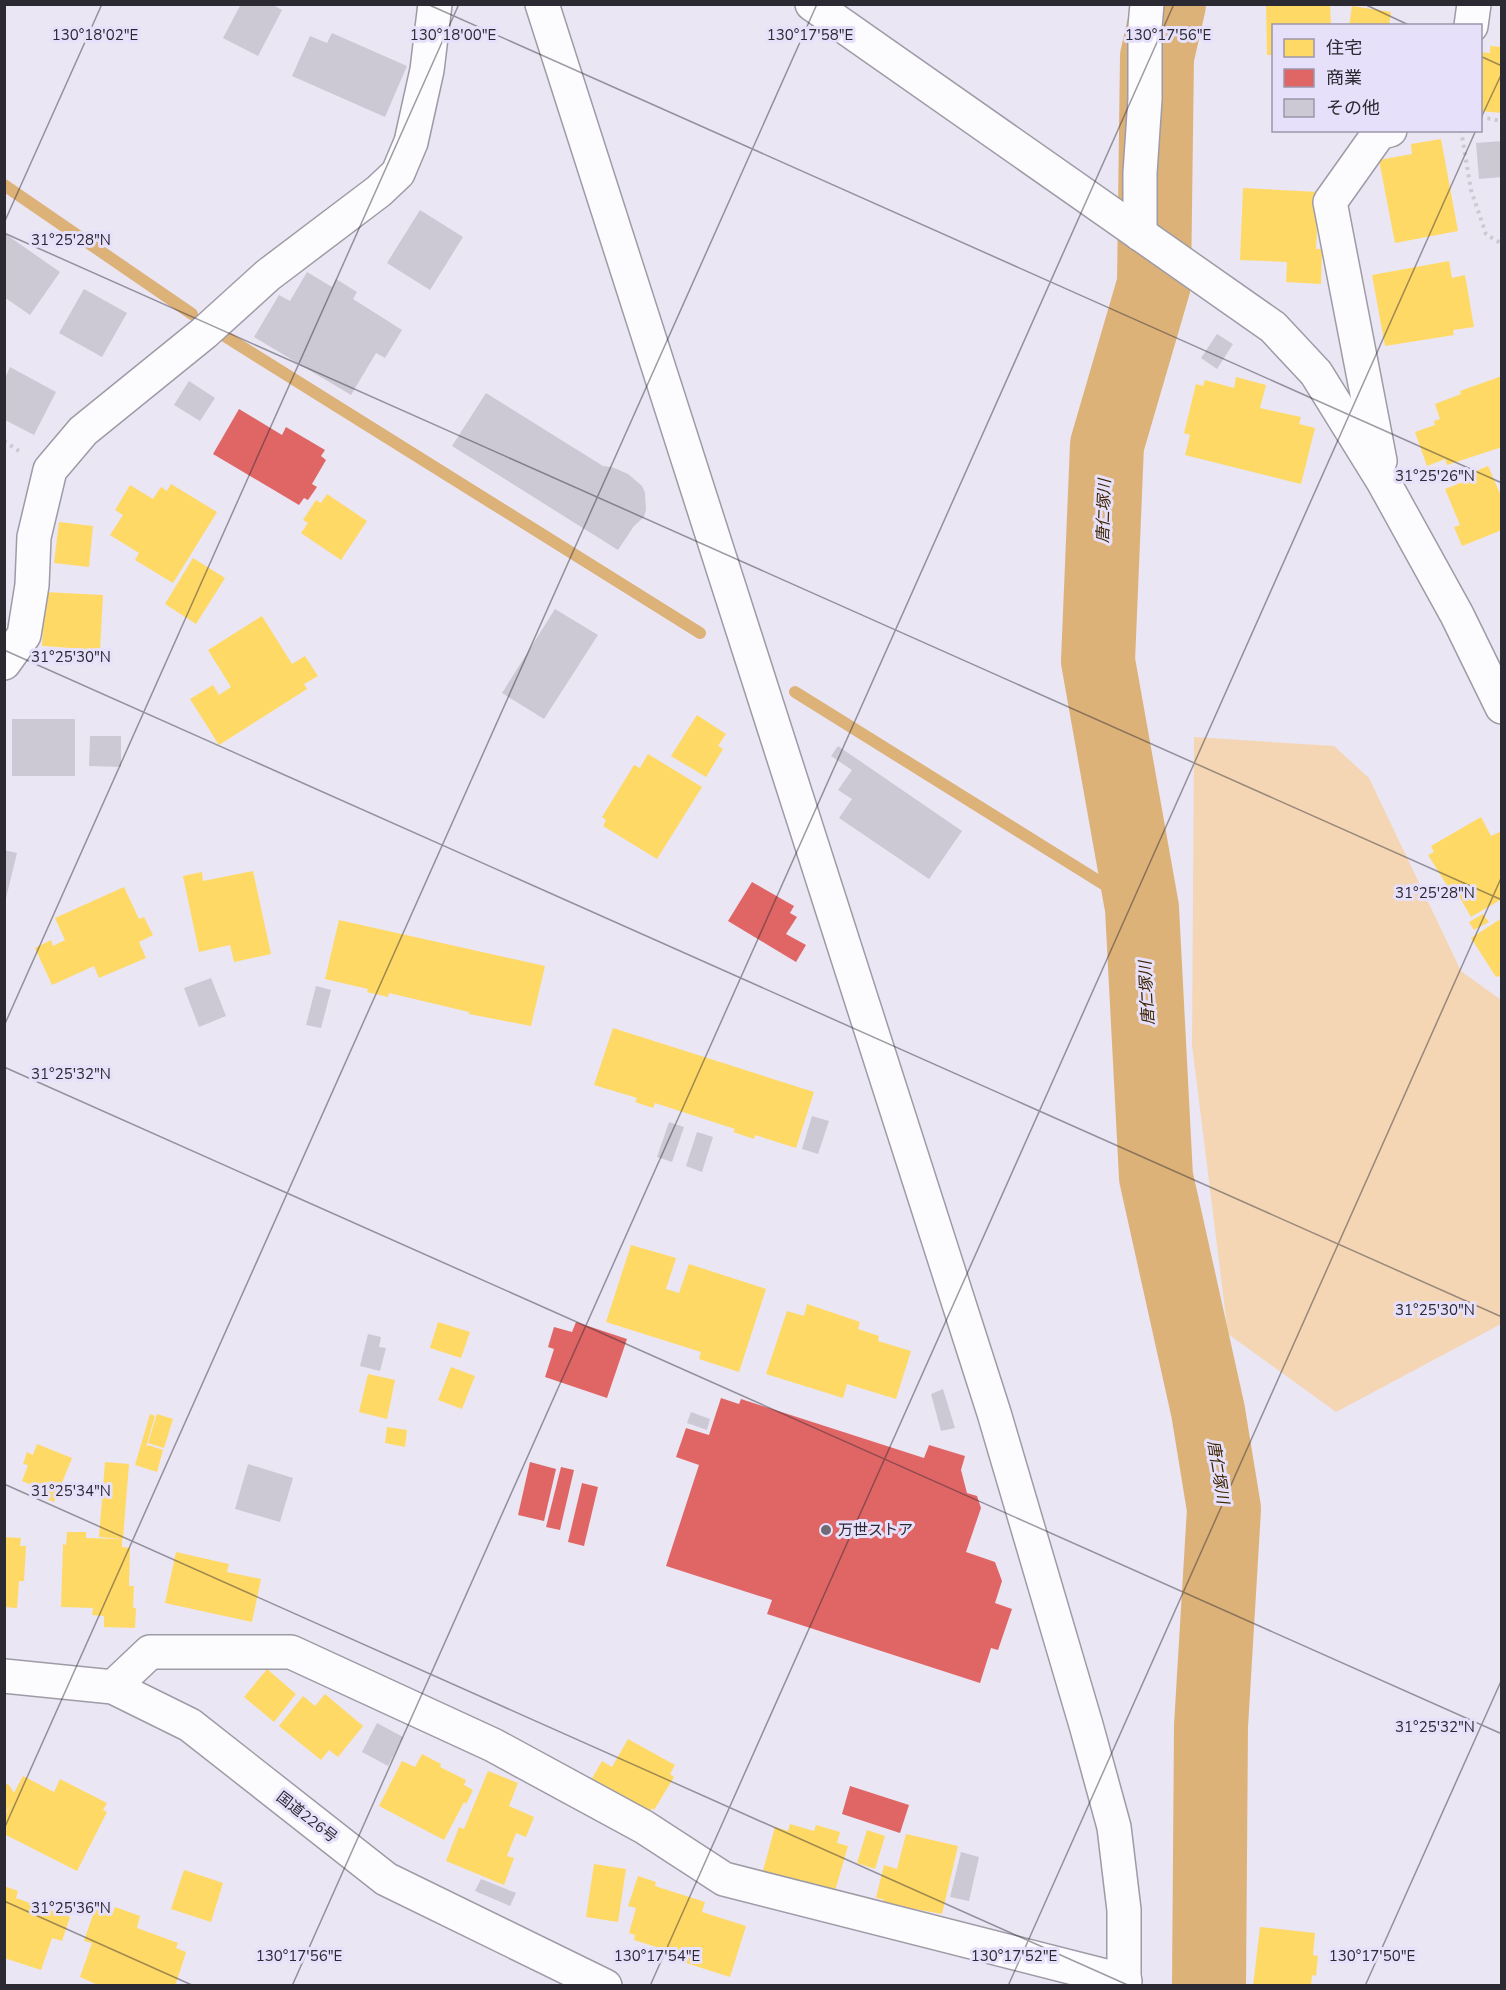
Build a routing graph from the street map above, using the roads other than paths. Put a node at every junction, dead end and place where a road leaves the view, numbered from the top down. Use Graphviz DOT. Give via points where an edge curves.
graph roads {
  1 [pos="435,4"];
  2 [pos="542,4"];
  3 [pos="812,4"];
  4 [pos="1147,4"];
  5 [pos="1474,4"];
  6 [pos="1471,24"];
  7 [pos="1383,132"];
  8 [pos="1140,234"];
  9 [pos="1383,481"];
  10 [pos="4,663"];
  11 [pos="1502,707"];
  12 [pos="4,1676"];
  13 [pos="113,1687"];
  14 [pos="1124,1983"];
  15 [pos="605,1986"];
  1 -- 10 [label="main road" via="425,80 411,142 398,173 380,191 268,275 204,333 83,431 51,470 34,537 24,635"];
  2 -- 14 [label="main road" via="990,1402 1069,1669 1114,1827 1124,1910"];
  3 -- 8 [label="main road"];
  4 -- 8 [label="main road"];
  5 -- 6 [label="main road"];
  7 -- 9 [label="main road" via="1330,202"];
  8 -- 9 [label="main road" via="1273,327 1316,373"];
  9 -- 11 [label="main road" via="1458,615"];
  12 -- 13 [label="main road, 国道226号"];
  13 -- 14 [label="main road" via="150,1652 291,1652 493,1745 644,1827 724,1880"];
  13 -- 15 [label="main road, 国道226号" via="190,1725 386,1879"];
}
